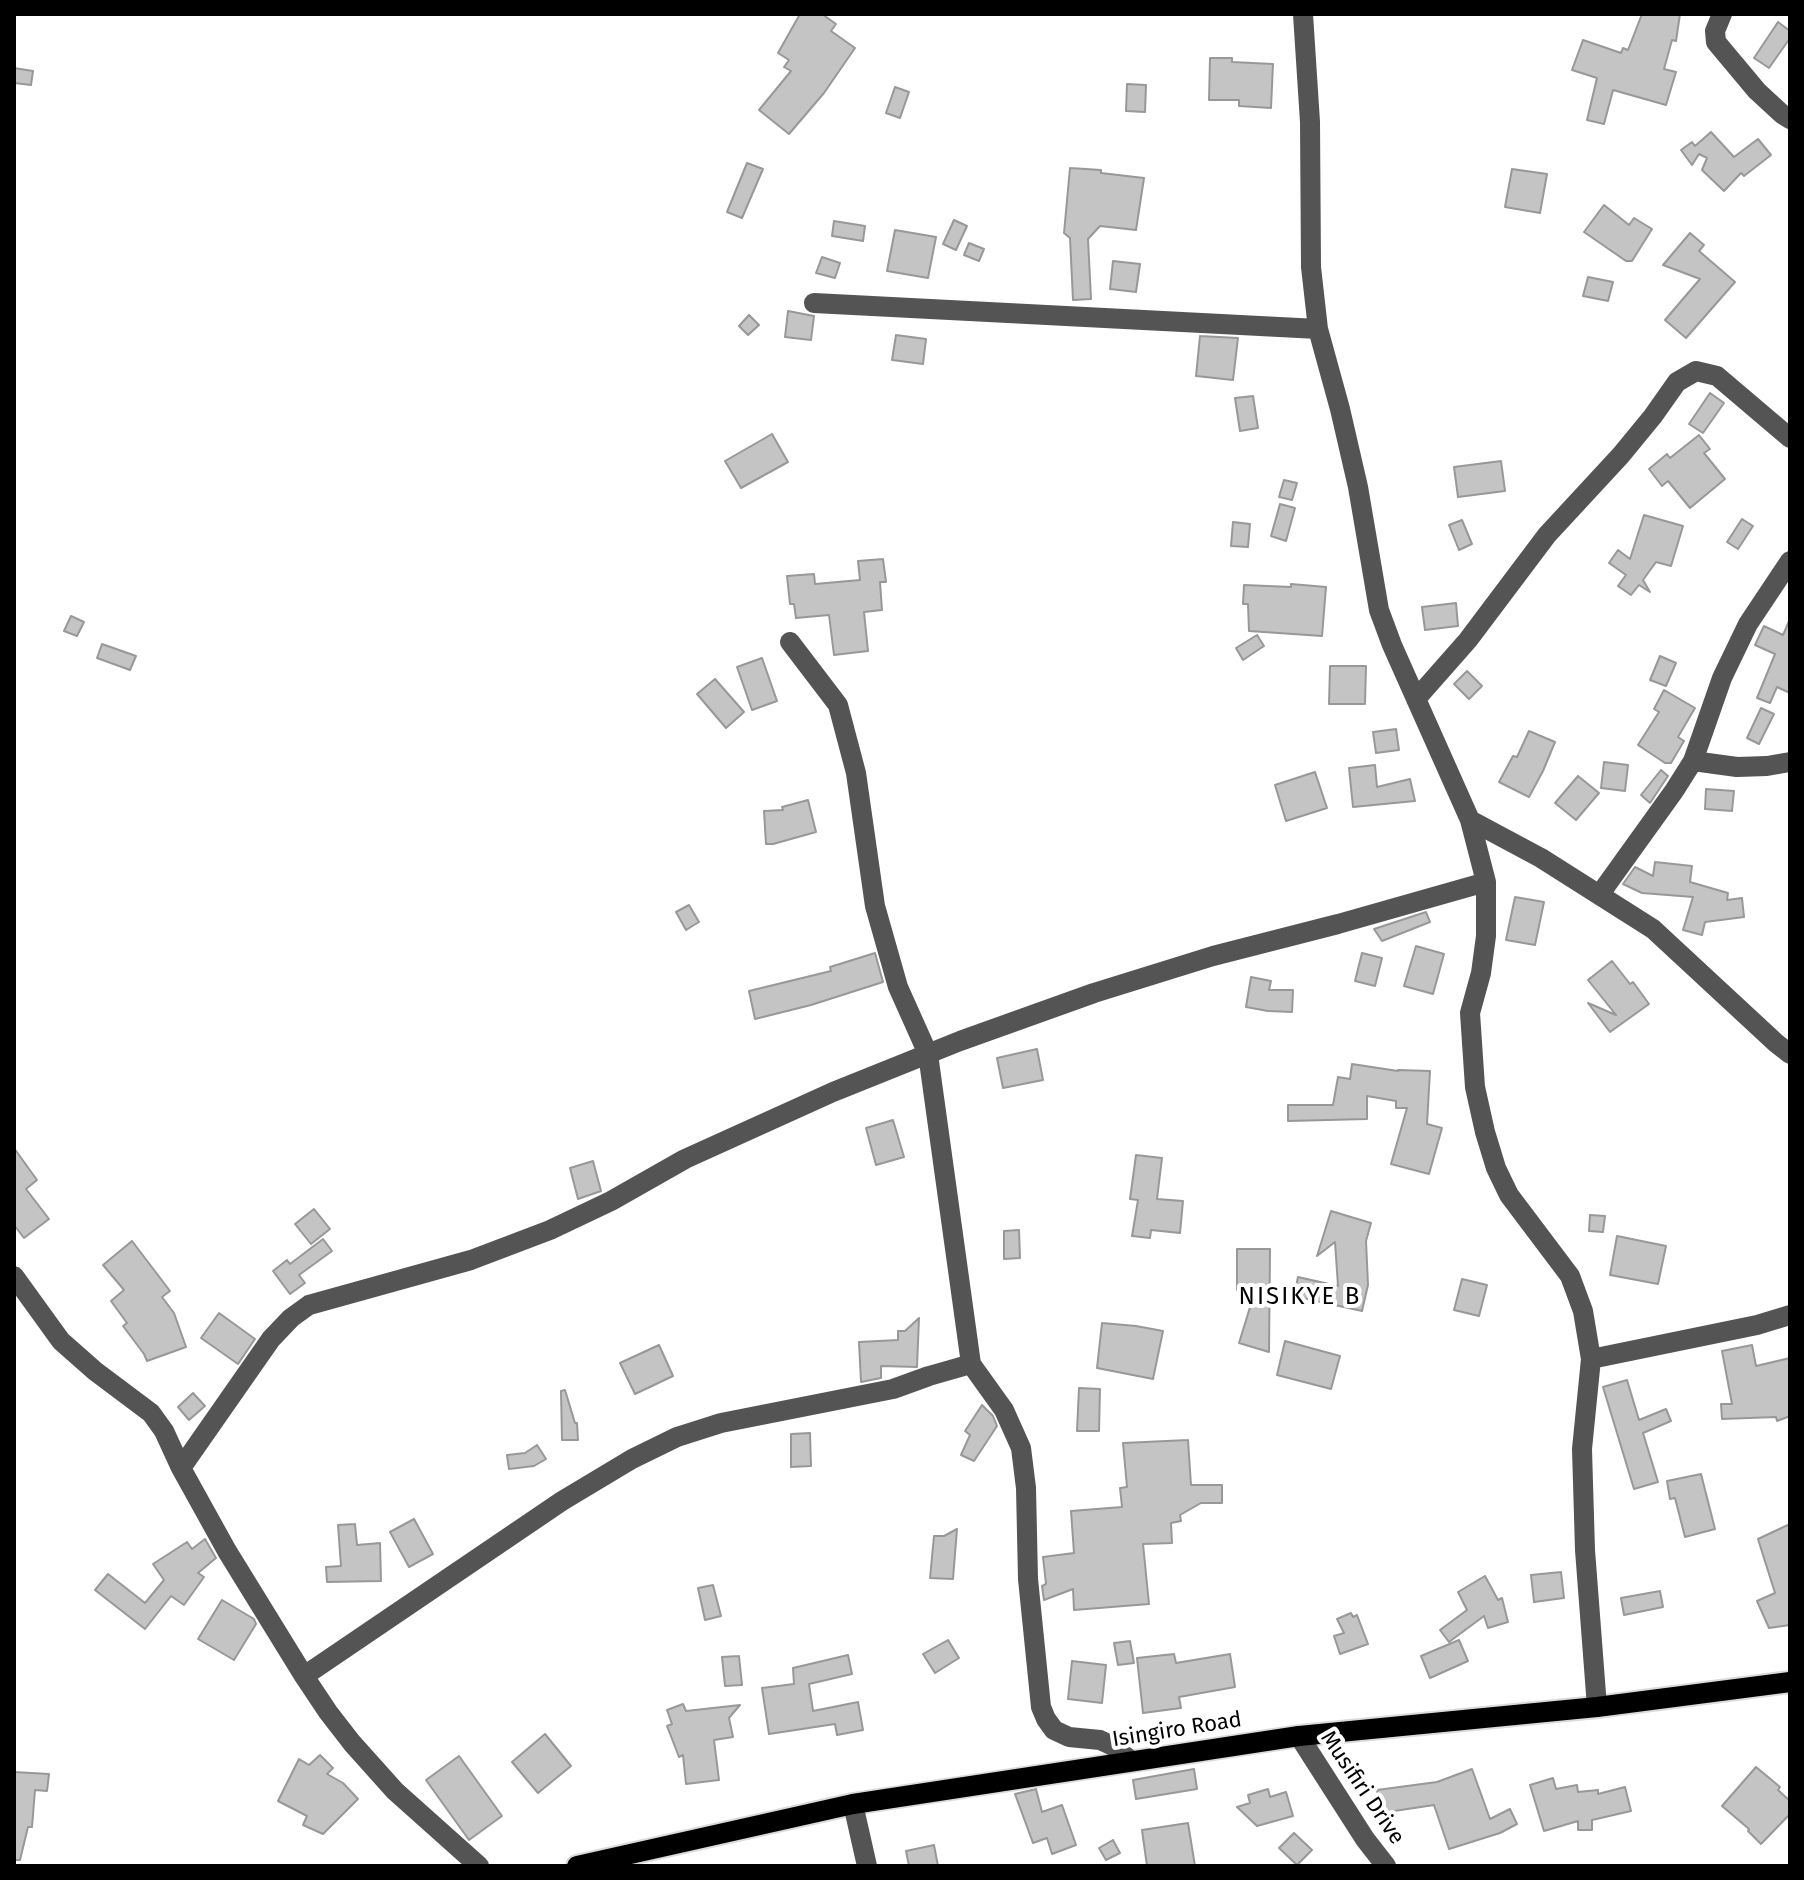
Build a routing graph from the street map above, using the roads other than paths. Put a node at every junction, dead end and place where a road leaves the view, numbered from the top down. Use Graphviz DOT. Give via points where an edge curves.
graph roads {
  1 [pos="1303,14"];
  2 [pos="1722,14"];
  3 [pos="1790,119"];
  4 [pos="814,303"];
  5 [pos="1318,329"];
  6 [pos="1790,438"];
  7 [pos="1790,561"];
  8 [pos="790,642"];
  9 [pos="1416,699"];
  10 [pos="1693,761"];
  11 [pos="1790,762"];
  12 [pos="1470,820"];
  13 [pos="1486,882"];
  14 [pos="1600,894"];
  15 [pos="928,1054"];
  16 [pos="1790,1054"];
  17 [pos="14,1276"];
  18 [pos="1790,1315"];
  19 [pos="1591,1359"];
  20 [pos="971,1364"];
  21 [pos="181,1468"];
  22 [pos="304,1676"];
  23 [pos="1790,1682"];
  24 [pos="1597,1707"];
  25 [pos="1299,1736"];
  26 [pos="1131,1761"];
  27 [pos="853,1804"];
  28 [pos="479,1866"];
  29 [pos="577,1866"];
  30 [pos="867,1866"];
  31 [pos="1386,1866"];
  1 -- 5 [label="street" via="1311,267"];
  2 -- 3 [label="street" via="1716,42 1757,91"];
  4 -- 5 [label="street"];
  5 -- 9 [label="street" via="1358,487 1379,610"];
  6 -- 9 [label="street" via="1717,376 1696,371 1677,382"];
  7 -- 10 [label="street" via="1748,624"];
  8 -- 15 [label="street" via="838,705 856,773 875,906 898,987"];
  9 -- 12 [label="street"];
  10 -- 11 [label="street" via="1737,767"];
  10 -- 14 [label="street"];
  12 -- 13 [label="street"];
  12 -- 14 [label="street"];
  13 -- 15 [label="street" via="1094,993"];
  13 -- 19 [label="street" via="1486,936 1470,1013 1475,1087 1496,1168 1509,1195 1570,1276 1583,1311"];
  14 -- 16 [label="street" via="1653,929"];
  15 -- 20 [label="street"];
  15 -- 21 [label="street" via="698,1153 550,1230 471,1260 309,1305 271,1339"];
  17 -- 21 [label="street" via="61,1341 151,1413"];
  18 -- 19 [label="street"];
  19 -- 24 [label="street" via="1582,1449"];
  20 -- 22 [label="street" via="893,1389 721,1423 677,1437 562,1501"];
  20 -- 26 [label="street" via="1004,1410 1021,1448 1041,1707 1054,1730 1100,1740"];
  21 -- 22 [label="street"];
  22 -- 28 [label="street" via="386,1782"];
  23 -- 24 [label="main road, Isingiro Road"];
  24 -- 25 [label="main road, Isingiro Road"];
  25 -- 26 [label="main road, Isingiro Road"];
  25 -- 31 [label="street, Musifiri Drive"];
  26 -- 27 [label="main road, Isingiro Road"];
  27 -- 29 [label="main road, Isingiro Road"];
  27 -- 30 [label="street"];
}
